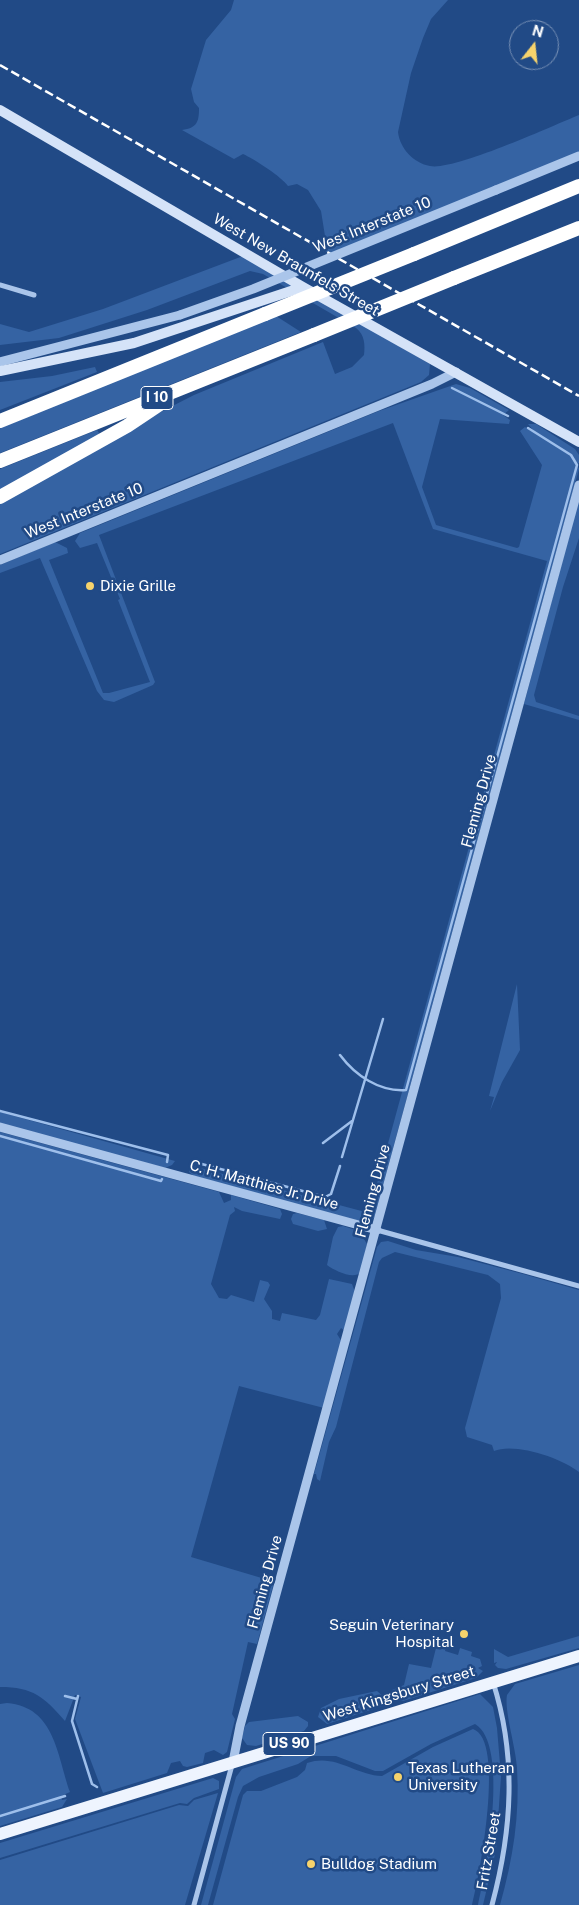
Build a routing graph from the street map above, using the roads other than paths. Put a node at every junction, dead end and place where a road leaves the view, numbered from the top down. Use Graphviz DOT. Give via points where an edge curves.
graph roads {
  1 [pos="0,110"];
  2 [pos="579,156"];
  3 [pos="579,186"];
  4 [pos="579,228"];
  5 [pos="0,285"];
  6 [pos="303,287"];
  7 [pos="34,295"];
  8 [pos="0,362"];
  9 [pos="0,371"];
  10 [pos="456,372"];
  11 [pos="186,387"];
  12 [pos="0,421"];
  13 [pos="579,442"];
  14 [pos="0,461"];
  15 [pos="579,485"];
  16 [pos="0,497"];
  17 [pos="0,560"];
  18 [pos="0,1127"];
  19 [pos="377,1230"];
  20 [pos="579,1286"];
  21 [pos="579,1656"];
  22 [pos="493,1682"];
  23 [pos="232,1762"];
  24 [pos="0,1834"];
  25 [pos="194,1905"];
  26 [pos="492,1905"];
  1 -- 6 [label="main road, West New Braunfels Street"];
  2 -- 8 [label="street, West Interstate 10, bridge" via="253,289 180,315"];
  3 -- 12 [label="highway, I 10, bridge"];
  4 -- 11 [label="highway, I 10, bridge"];
  5 -- 7 [label="street"];
  6 -- 9 [label="main road" via="134,343"];
  6 -- 10 [label="main road, West New Braunfels Street"];
  10 -- 13 [label="main road, West New Braunfels Street"];
  10 -- 17 [label="street, West Interstate 10"];
  11 -- 14 [label="highway, I 10"];
  11 -- 16 [label="highway" via="127,426"];
  15 -- 19 [label="street, Fleming Drive"];
  18 -- 19 [label="street, C. H. Matthies Jr. Drive"];
  19 -- 20 [label="street, C. H. Matthies Jr. Drive"];
  19 -- 23 [label="street, Fleming Drive"];
  21 -- 22 [label="main road, West Kingsbury Street / US 90"];
  22 -- 23 [label="main road, West Kingsbury Street / US 90"];
  22 -- 26 [label="street, Fritz Street" via="506,1732 510,1799 502,1868"];
  23 -- 24 [label="main road, West Kingsbury Street / US 90"];
  23 -- 25 [label="street, Fleming Drive"];
}
